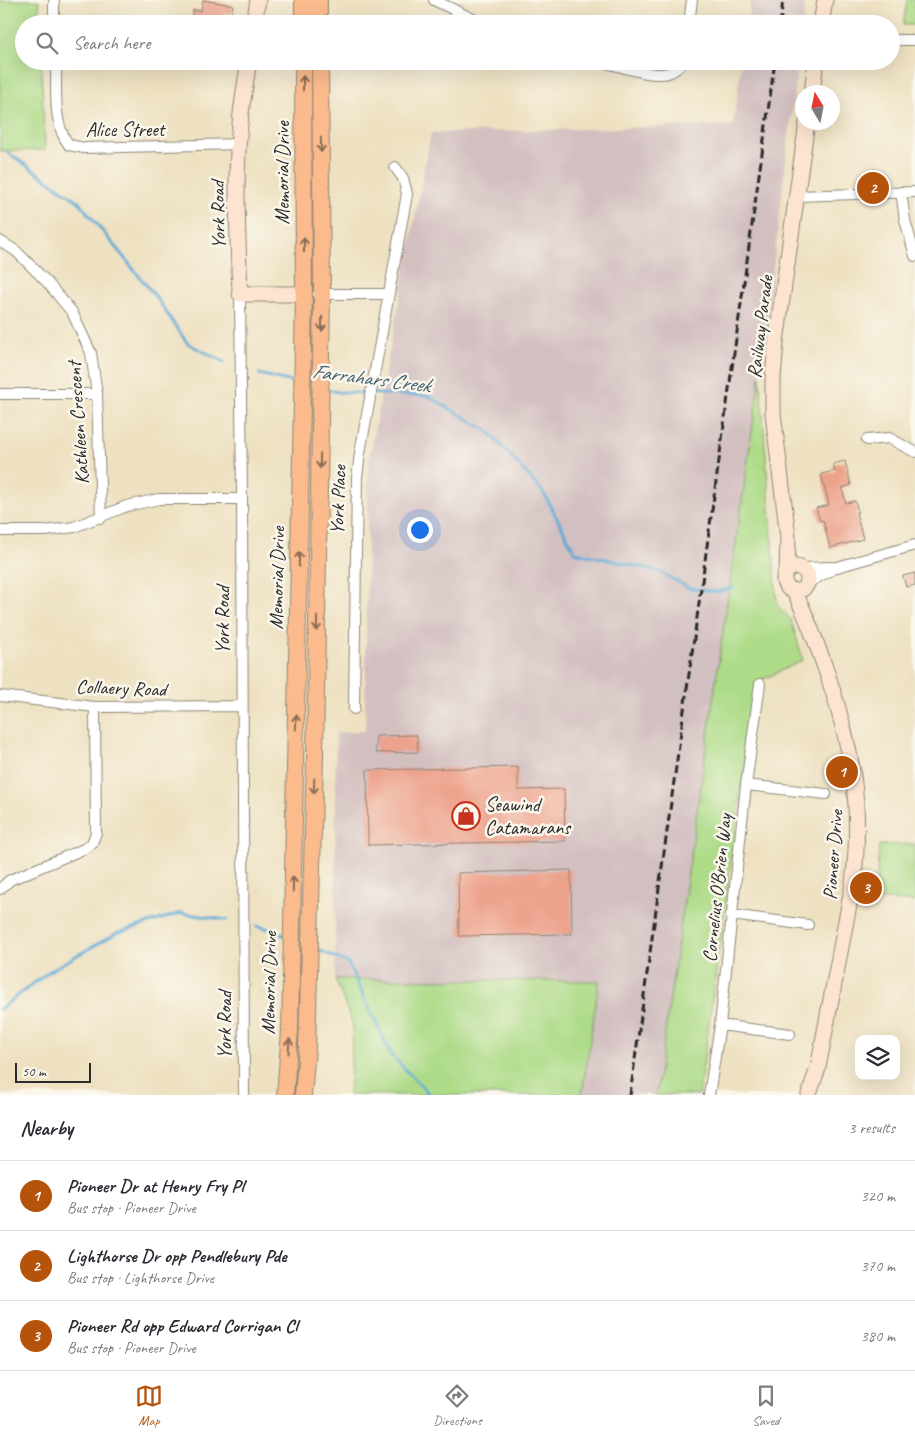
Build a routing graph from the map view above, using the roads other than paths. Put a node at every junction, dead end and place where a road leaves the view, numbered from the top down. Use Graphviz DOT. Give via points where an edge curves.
graph roads {
  1 [pos="54,0"];
  2 [pos="258,0"];
  3 [pos="303,0"];
  4 [pos="319,0"];
  5 [pos="434,0"];
  6 [pos="692,0"];
  7 [pos="825,0"];
  8 [pos="54,15"];
  9 [pos="256,15"];
  10 [pos="303,15"];
  11 [pos="320,15"];
  12 [pos="465,15"];
  13 [pos="690,15"];
  14 [pos="822,15"];
  15 [pos="900,40"];
  16 [pos="915,40"];
  17 [pos="56,70"];
  18 [pos="248,70"];
  19 [pos="303,70"];
  20 [pos="320,70"];
  21 [pos="637,70"];
  22 [pos="675,70"];
  23 [pos="815,70"];
  24 [pos="813,85"];
  25 [pos="807,130"];
  26 [pos="239,144"];
  27 [pos="395,167"];
  28 [pos="900,192"];
  29 [pos="915,192"];
  30 [pos="797,196"];
  31 [pos="0,241"];
  32 [pos="915,256"];
  33 [pos="240,294"];
  34 [pos="304,294"];
  35 [pos="322,294"];
  36 [pos="389,294"];
  37 [pos="0,394"];
  38 [pos="96,394"];
  39 [pos="867,440"];
  40 [pos="915,452"];
  41 [pos="242,499"];
  42 [pos="101,518"];
  43 [pos="0,531"];
  44 [pos="788,537"];
  45 [pos="915,545"];
  46 [pos="837,567"];
  47 [pos="799,577"];
  48 [pos="760,684"];
  49 [pos="0,696"];
  50 [pos="242,706"];
  51 [pos="96,707"];
  52 [pos="354,709"];
  53 [pos="746,786"];
  54 [pos="826,794"];
  55 [pos="0,889"];
  56 [pos="731,915"];
  57 [pos="808,924"];
  58 [pos="720,1025"];
  59 [pos="790,1034"];
  60 [pos="244,1095"];
  61 [pos="285,1095"];
  62 [pos="303,1095"];
  63 [pos="709,1095"];
  64 [pos="813,1095"];
  1 -- 8 [label="street"];
  2 -- 9 [label="main road"];
  3 -- 10 [label="main road"];
  4 -- 11 [label="main road"];
  5 -- 12 [label="street"];
  6 -- 13 [label="street"];
  7 -- 14 [label="main road"];
  15 -- 16 [label="street"];
  17 -- 26 [label="street, Alice Street" via="58,122 69,145 84,148"];
  18 -- 26 [label="main road, York Road"];
  34 -- 19 [label="main road, Memorial Drive, one-way"];
  20 -- 35 [label="main road, Memorial Drive, one-way"];
  21 -- 22 [label="street" via="654,74"];
  23 -- 24 [label="main road"];
  25 -- 30 [label="main road, Railway Parade"];
  26 -- 33 [label="main road, York Road"];
  27 -- 36 [label="street, York Place" via="403,178 407,194"];
  28 -- 29 [label="street"];
  28 -- 30 [label="street"];
  28 -- 32 [label="street"];
  30 -- 44 [label="main road, Railway Parade" via="774,359 772,395"];
  31 -- 38 [label="street, Kathleen Crescent" via="16,251 72,312 91,352"];
  33 -- 34 [label="main road"];
  33 -- 41 [label="street, York Road"];
  34 -- 35 [label="street"];
  61 -- 34 [label="main road, Memorial Drive, one-way" via="292,956"];
  35 -- 36 [label="street"];
  35 -- 62 [label="main road, Memorial Drive, one-way" via="315,756"];
  36 -- 52 [label="street, York Place" via="357,478"];
  37 -- 38 [label="street"];
  38 -- 42 [label="street, Kathleen Crescent"];
  39 -- 40 [label="street" via="889,438"];
  41 -- 42 [label="street" via="160,499 127,506"];
  41 -- 50 [label="street, York Road"];
  42 -- 43 [label="street" via="74,527"];
  44 -- 47 [label="main road, Pioneer Drive"];
  45 -- 46 [label="street"];
  46 -- 47 [label="street"];
  46 -- 47 [label="street"];
  47 -- 64 [label="main road, Pioneer Drive" via="809,620 846,735 857,811 853,884"];
  48 -- 53 [label="street, Cornelius O'Brien Way"];
  49 -- 51 [label="street, Collaery Road"];
  50 -- 51 [label="street, Collaery Road"];
  50 -- 60 [label="street, York Road"];
  51 -- 55 [label="street" via="96,833 92,843 10,880"];
  53 -- 54 [label="street"];
  53 -- 56 [label="street, Cornelius O'Brien Way"];
  56 -- 57 [label="street"];
  56 -- 58 [label="street, Cornelius O'Brien Way"];
  58 -- 59 [label="street"];
  58 -- 63 [label="street, Cornelius O'Brien Way"];
}
